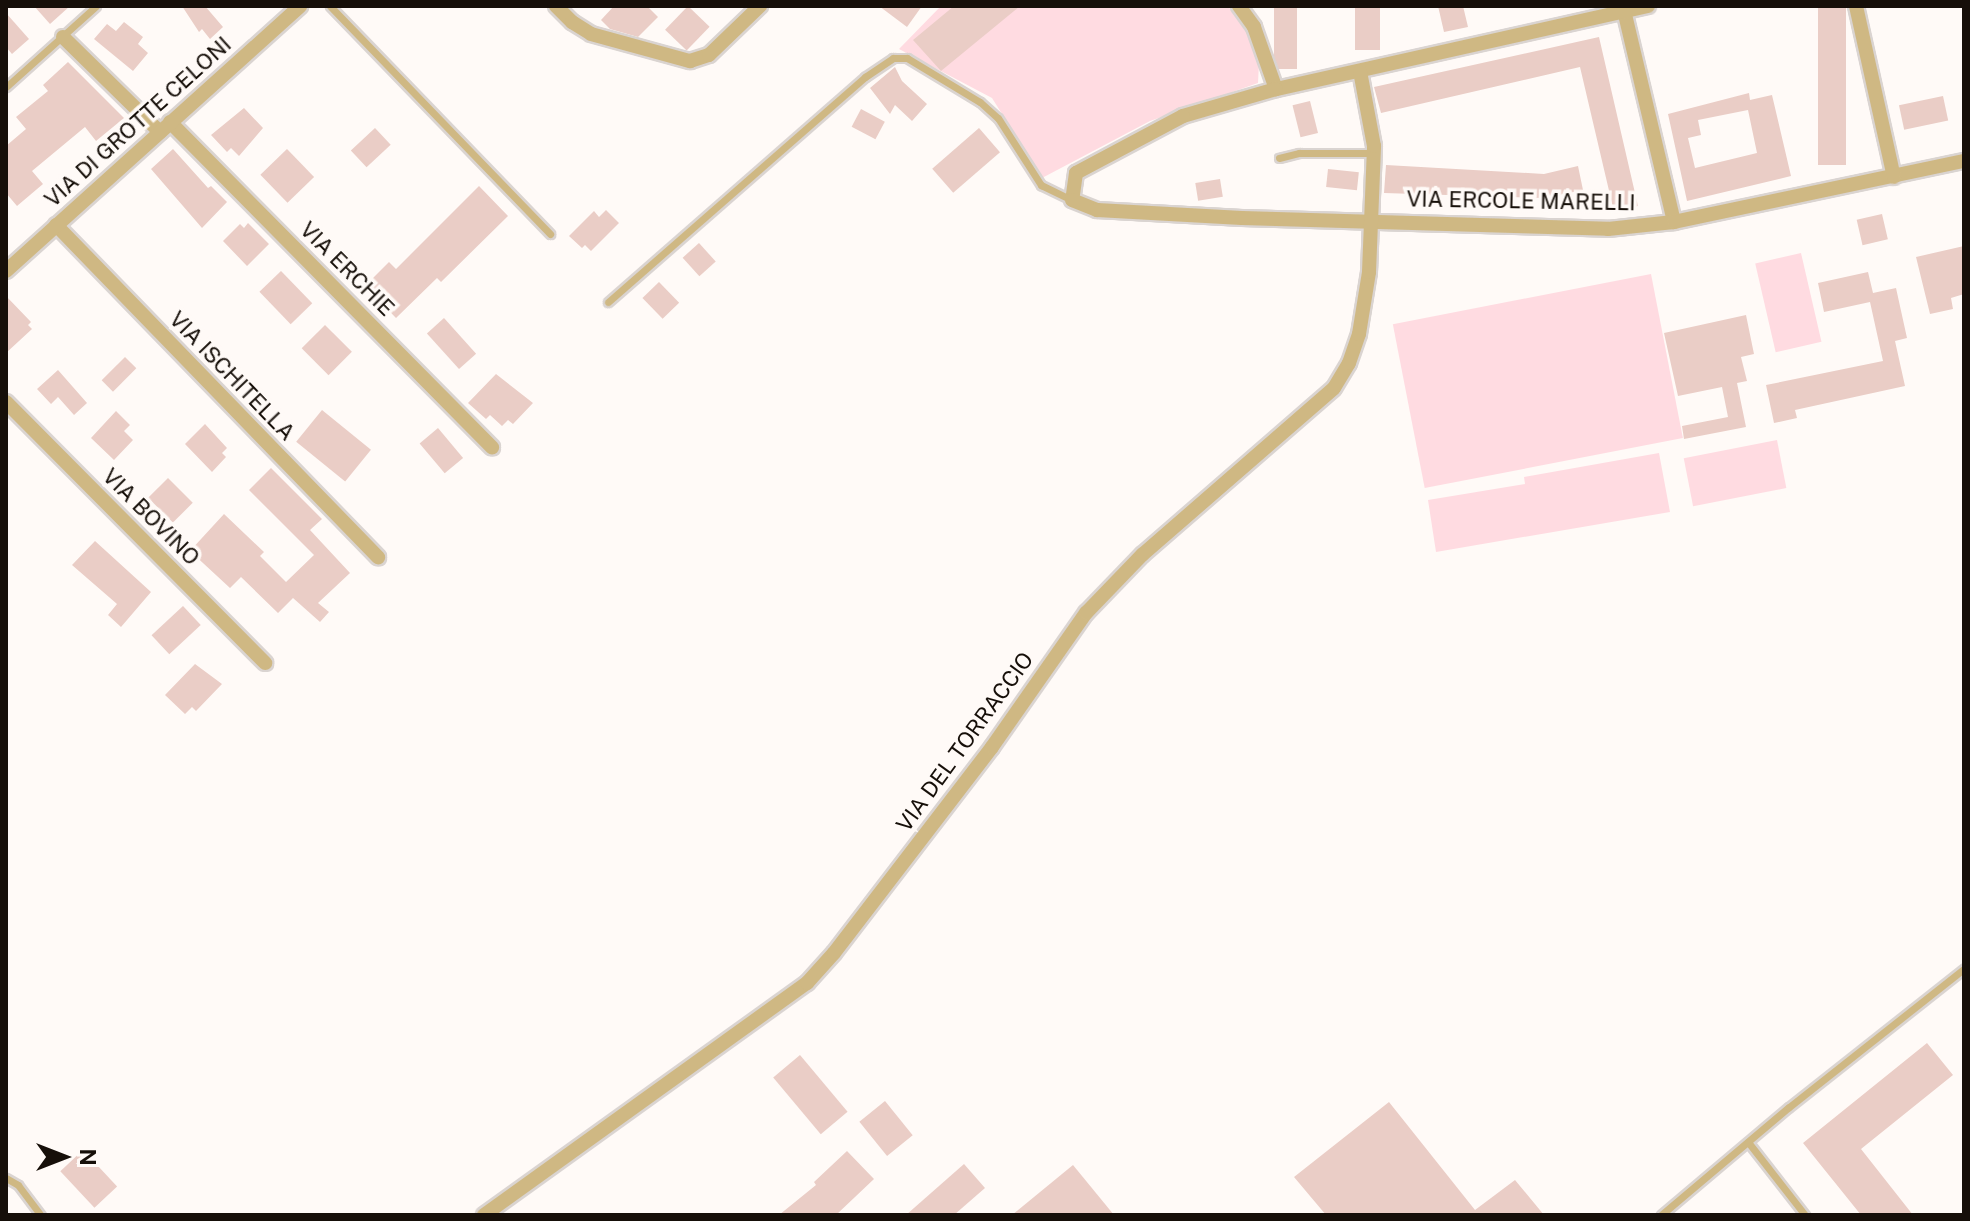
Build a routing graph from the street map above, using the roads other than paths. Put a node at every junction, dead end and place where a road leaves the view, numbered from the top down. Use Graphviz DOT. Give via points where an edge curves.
graph roads {
  1 [pos="96,6"];
  2 [pos="300,6"];
  3 [pos="330,6"];
  4 [pos="556,6"];
  5 [pos="760,6"];
  6 [pos="1239,6"];
  7 [pos="1648,6"];
  8 [pos="1856,6"];
  9 [pos="1623,8"];
  10 [pos="63,37"];
  11 [pos="1360,71"];
  12 [pos="6,87"];
  13 [pos="1276,89"];
  14 [pos="165,127"];
  15 [pos="1374,153"];
  16 [pos="1279,158"];
  17 [pos="1964,161"];
  18 [pos="1894,177"];
  19 [pos="1072,200"];
  20 [pos="1372,220"];
  21 [pos="1674,222"];
  22 [pos="56,225"];
  23 [pos="550,234"];
  24 [pos="6,271"];
  25 [pos="608,302"];
  26 [pos="6,402"];
  27 [pos="492,447"];
  28 [pos="378,557"];
  29 [pos="265,663"];
  30 [pos="1964,969"];
  31 [pos="1748,1142"];
  32 [pos="6,1178"];
  33 [pos="41,1215"];
  34 [pos="484,1215"];
  35 [pos="1661,1215"];
  36 [pos="1805,1215"];
  1 -- 10 [label="lane"];
  2 -- 14 [label="street, VIA DI GROTTE CELONI"];
  3 -- 23 [label="lane"];
  4 -- 5 [label="street" via="586,31 690,61 714,52"];
  6 -- 13 [label="street" via="1254,27"];
  7 -- 9 [label="street"];
  8 -- 18 [label="street"];
  9 -- 11 [label="street"];
  9 -- 21 [label="street"];
  10 -- 12 [label="lane"];
  10 -- 14 [label="street, VIA ERCHIE"];
  11 -- 13 [label="street"];
  11 -- 15 [label="street, VIA DEL TORRACCIO"];
  13 -- 19 [label="street" via="1183,116 1109,153 1076,173"];
  14 -- 22 [label="street, VIA DI GROTTE CELONI"];
  14 -- 27 [label="street, VIA ERCHIE"];
  15 -- 16 [label="lane"];
  15 -- 20 [label="street, VIA DEL TORRACCIO"];
  17 -- 18 [label="street, VIA ERCOLE MARELLI"];
  18 -- 21 [label="street, VIA ERCOLE MARELLI"];
  19 -- 20 [label="street, VIA ERCOLE MARELLI" via="1097,210"];
  19 -- 25 [label="lane" via="1041,185 990,110 907,58 893,58"];
  20 -- 21 [label="street, VIA ERCOLE MARELLI" via="1567,229"];
  20 -- 34 [label="street, VIA DEL TORRACCIO" via="1359,334 1334,388 1142,555 1086,613 992,747 834,953 807,983 720,1049"];
  22 -- 24 [label="street, VIA DI GROTTE CELONI"];
  22 -- 28 [label="street, VIA ISCHITELLA"];
  26 -- 29 [label="street, VIA BOVINO"];
  30 -- 31 [label="lane"];
  31 -- 35 [label="lane"];
  31 -- 36 [label="lane"];
  32 -- 33 [label="lane"];
}
